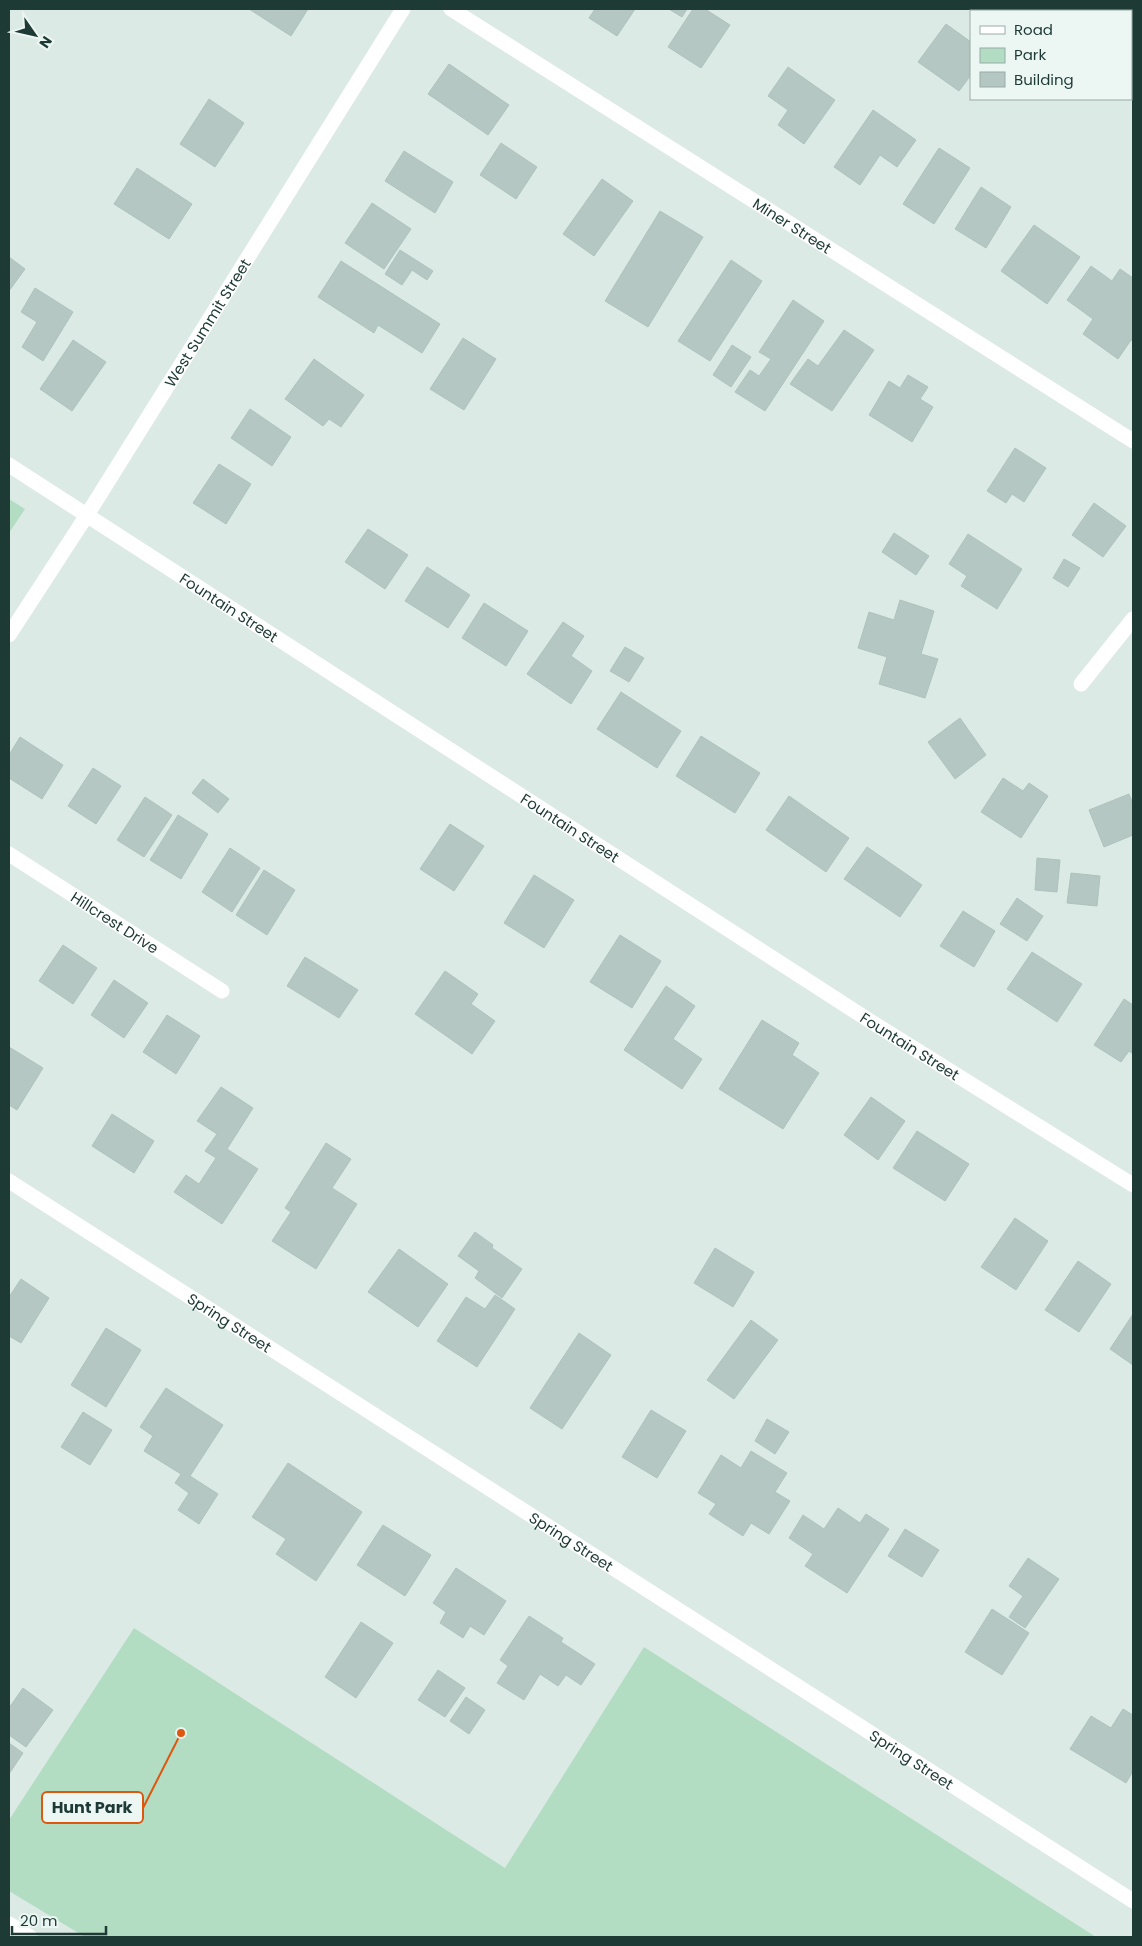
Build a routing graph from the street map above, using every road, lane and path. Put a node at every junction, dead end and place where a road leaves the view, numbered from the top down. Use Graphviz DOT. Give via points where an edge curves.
graph roads {
  1 [pos="403,9"];
  2 [pos="450,9"];
  3 [pos="1133,441"];
  4 [pos="9,465"];
  5 [pos="87,515"];
  6 [pos="1133,619"];
  7 [pos="9,635"];
  8 [pos="1082,684"];
  9 [pos="9,854"];
  10 [pos="222,991"];
  11 [pos="9,1181"];
  12 [pos="1133,1184"];
  13 [pos="1133,1901"];
  14 [pos="9,1924"];
  15 [pos="30,1937"];
  1 -- 5 [label="street, West Summit Street"];
  2 -- 3 [label="street, Miner Street"];
  4 -- 5 [label="street, Fountain Street"];
  5 -- 7 [label="street, West Summit Street"];
  5 -- 12 [label="street, Fountain Street" via="870,1021"];
  6 -- 8 [label="street"];
  9 -- 10 [label="street, Hillcrest Drive"];
  11 -- 13 [label="street, Spring Street"];
  14 -- 15 [label="street"];
}
